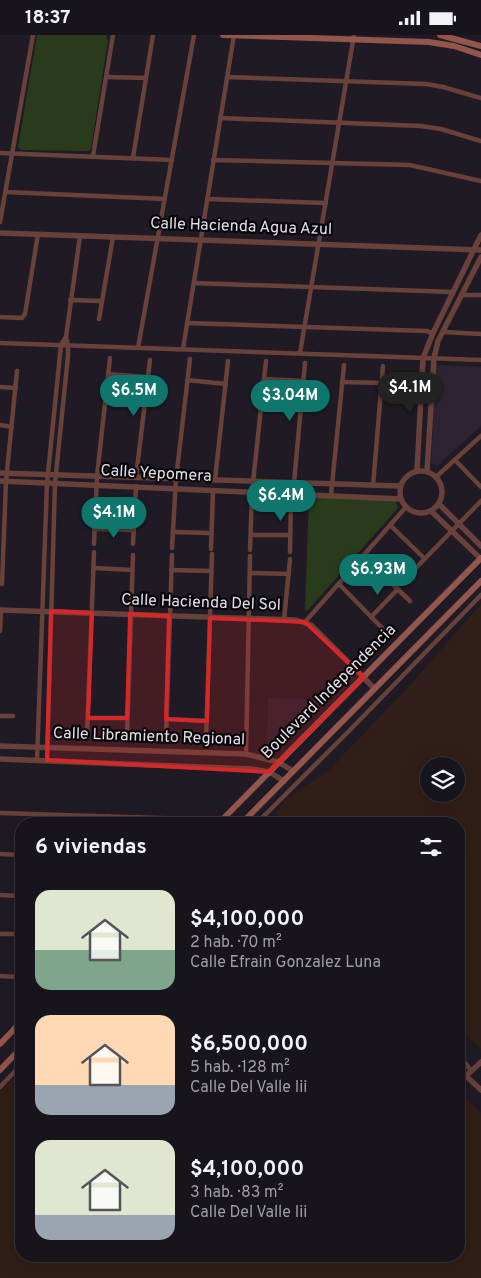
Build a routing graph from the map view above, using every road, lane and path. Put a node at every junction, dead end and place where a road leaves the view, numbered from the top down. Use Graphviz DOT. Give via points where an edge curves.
graph roads {
  1 [pos="33,35"];
  2 [pos="113,35"];
  3 [pos="154,35"];
  4 [pos="194,35"];
  5 [pos="223,35"];
  6 [pos="234,35"];
  7 [pos="440,35"];
  8 [pos="354,37"];
  9 [pos="464,38"];
  10 [pos="481,46"];
  11 [pos="481,55"];
  12 [pos="107,77"];
  13 [pos="227,77"];
  14 [pos="146,78"];
  15 [pos="347,81"];
  16 [pos="481,98"];
  17 [pos="220,118"];
  18 [pos="340,123"];
  19 [pos="481,141"];
  20 [pos="0,153"];
  21 [pos="12,154"];
  22 [pos="93,156"];
  23 [pos="134,158"];
  24 [pos="214,159"];
  25 [pos="172,160"];
  26 [pos="333,164"];
  27 [pos="481,181"];
  28 [pos="6,192"];
  29 [pos="165,199"];
  30 [pos="207,199"];
  31 [pos="326,203"];
  32 [pos="0,222"];
  33 [pos="0,233"];
  34 [pos="38,234"];
  35 [pos="481,235"];
  36 [pos="80,236"];
  37 [pos="113,237"];
  38 [pos="157,238"];
  39 [pos="200,239"];
  40 [pos="319,244"];
  41 [pos="478,250"];
  42 [pos="481,257"];
  43 [pos="194,283"];
  44 [pos="312,287"];
  45 [pos="453,292"];
  46 [pos="462,295"];
  47 [pos="481,295"];
  48 [pos="70,300"];
  49 [pos="101,301"];
  50 [pos="0,317"];
  51 [pos="99,319"];
  52 [pos="187,323"];
  53 [pos="305,327"];
  54 [pos="444,332"];
  55 [pos="433,333"];
  56 [pos="481,334"];
  57 [pos="66,337"];
  58 [pos="438,341"];
  59 [pos="0,343"];
  60 [pos="61,345"];
  61 [pos="68,345"];
  62 [pos="138,348"];
  63 [pos="183,349"];
  64 [pos="300,353"];
  65 [pos="110,358"];
  66 [pos="423,358"];
  67 [pos="434,358"];
  68 [pos="190,359"];
  69 [pos="150,360"];
  70 [pos="481,360"];
  71 [pos="228,361"];
  72 [pos="266,361"];
  73 [pos="305,363"];
  74 [pos="344,365"];
  75 [pos="383,366"];
  76 [pos="17,371"];
  77 [pos="108,374"];
  78 [pos="148,377"];
  79 [pos="264,379"];
  80 [pos="187,380"];
  81 [pos="304,381"];
  82 [pos="342,382"];
  83 [pos="382,383"];
  84 [pos="226,384"];
  85 [pos="0,387"];
  86 [pos="16,387"];
  87 [pos="0,425"];
  88 [pos="12,427"];
  89 [pos="481,436"];
  90 [pos="454,460"];
  91 [pos="417,471"];
  92 [pos="427,471"];
  93 [pos="3,473"];
  94 [pos="47,474"];
  95 [pos="56,475"];
  96 [pos="97,476"];
  97 [pos="136,477"];
  98 [pos="436,477"];
  99 [pos="176,479"];
  100 [pos="3,481"];
  101 [pos="215,481"];
  102 [pos="253,482"];
  103 [pos="47,483"];
  104 [pos="55,483"];
  105 [pos="294,483"];
  106 [pos="332,484"];
  107 [pos="96,485"];
  108 [pos="136,486"];
  109 [pos="372,486"];
  110 [pos="400,487"];
  111 [pos="481,487"];
  112 [pos="175,489"];
  113 [pos="213,490"];
  114 [pos="252,491"];
  115 [pos="291,493"];
  116 [pos="331,495"];
  117 [pos="401,499"];
  118 [pos="481,501"];
  119 [pos="439,504"];
  120 [pos="406,507"];
  121 [pos="431,511"];
  122 [pos="459,523"];
  123 [pos="390,525"];
  124 [pos="94,529"];
  125 [pos="134,530"];
  126 [pos="173,531"];
  127 [pos="452,531"];
  128 [pos="212,533"];
  129 [pos="251,535"];
  130 [pos="290,535"];
  131 [pos="94,544"];
  132 [pos="133,544"];
  133 [pos="481,546"];
  134 [pos="172,548"];
  135 [pos="250,550"];
  136 [pos="94,552"];
  137 [pos="290,552"];
  138 [pos="133,555"];
  139 [pos="172,555"];
  140 [pos="250,556"];
  141 [pos="363,556"];
  142 [pos="481,558"];
  143 [pos="290,559"];
  144 [pos="425,559"];
  145 [pos="1,567"];
  146 [pos="94,568"];
  147 [pos="132,570"];
  148 [pos="171,570"];
  149 [pos="211,571"];
  150 [pos="250,573"];
  151 [pos="411,573"];
  152 [pos="289,574"];
  153 [pos="481,581"];
  154 [pos="2,584"];
  155 [pos="339,584"];
  156 [pos="398,589"];
  157 [pos="481,595"];
  158 [pos="410,601"];
  159 [pos="0,610"];
  160 [pos="41,611"];
  161 [pos="51,611"];
  162 [pos="92,613"];
  163 [pos="130,615"];
  164 [pos="169,616"];
  165 [pos="371,617"];
  166 [pos="210,618"];
  167 [pos="248,618"];
  168 [pos="284,620"];
  169 [pos="305,622"];
  170 [pos="383,629"];
  171 [pos="0,631"];
  172 [pos="414,648"];
  173 [pos="422,656"];
  174 [pos="364,677"];
  175 [pos="374,688"];
  176 [pos="0,716"];
  177 [pos="13,716"];
  178 [pos="88,717"];
  179 [pos="127,718"];
  180 [pos="166,719"];
  181 [pos="207,721"];
  182 [pos="87,735"];
  183 [pos="127,736"];
  184 [pos="166,738"];
  185 [pos="206,740"];
  186 [pos="0,746"];
  187 [pos="37,747"];
  188 [pos="47,747"];
  189 [pos="246,754"];
  190 [pos="0,759"];
  191 [pos="37,760"];
  192 [pos="47,760"];
  193 [pos="278,762"];
  194 [pos="293,771"];
  195 [pos="269,772"];
  196 [pos="284,781"];
  197 [pos="0,813"];
  198 [pos="265,815"];
  199 [pos="108,816"];
  200 [pos="127,817"];
  201 [pos="225,817"];
  202 [pos="248,817"];
  203 [pos="0,854"];
  204 [pos="15,855"];
  205 [pos="0,895"];
  206 [pos="15,896"];
  207 [pos="0,934"];
  208 [pos="15,935"];
  209 [pos="0,976"];
  210 [pos="15,977"];
  211 [pos="15,1028"];
  212 [pos="0,1044"];
  213 [pos="15,1054"];
  214 [pos="481,1061"];
  215 [pos="465,1065"];
  216 [pos="0,1070"];
  217 [pos="15,1071"];
  218 [pos="469,1073"];
  219 [pos="465,1078"];
  220 [pos="0,1087"];
  221 [pos="481,1090"];
  1 -- 21 [label="street"];
  2 -- 12 [label="street"];
  3 -- 14 [label="street"];
  4 -- 25 [label="street"];
  5 -- 6 [label="main road"];
  6 -- 8 [label="main road"];
  6 -- 13 [label="street"];
  7 -- 9 [label="main road"];
  8 -- 11 [label="main road" via="434,43"];
  8 -- 15 [label="street"];
  9 -- 10 [label="main road"];
  12 -- 14 [label="street"];
  12 -- 22 [label="street"];
  13 -- 15 [label="street"];
  13 -- 17 [label="street"];
  14 -- 23 [label="street"];
  15 -- 16 [label="street" via="434,85"];
  15 -- 18 [label="street"];
  17 -- 18 [label="street"];
  17 -- 24 [label="street"];
  18 -- 19 [label="street" via="430,127"];
  18 -- 26 [label="street"];
  20 -- 21 [label="street"];
  21 -- 22 [label="street"];
  21 -- 28 [label="street"];
  22 -- 23 [label="street"];
  23 -- 25 [label="street"];
  24 -- 26 [label="street"];
  24 -- 30 [label="street"];
  25 -- 29 [label="street"];
  26 -- 27 [label="street" via="410,165"];
  26 -- 31 [label="street"];
  28 -- 29 [label="street"];
  28 -- 32 [label="street"];
  29 -- 38 [label="street"];
  30 -- 31 [label="street"];
  30 -- 39 [label="street"];
  31 -- 40 [label="street"];
  33 -- 34 [label="street, Calle Hacienda Agua Azul"];
  34 -- 36 [label="street, Calle Hacienda Agua Azul"];
  34 -- 50 [label="street" via="24,316"];
  35 -- 41 [label="street"];
  36 -- 37 [label="street, Calle Hacienda Agua Azul"];
  36 -- 48 [label="street"];
  37 -- 38 [label="street, Calle Hacienda Agua Azul"];
  37 -- 49 [label="street"];
  38 -- 39 [label="street, Calle Hacienda Agua Azul"];
  38 -- 62 [label="street"];
  39 -- 40 [label="street, Calle Hacienda Agua Azul"];
  39 -- 43 [label="street"];
  40 -- 41 [label="street, Calle Hacienda Agua Azul"];
  40 -- 44 [label="street"];
  41 -- 45 [label="street"];
  42 -- 46 [label="street"];
  43 -- 44 [label="street"];
  43 -- 52 [label="street"];
  44 -- 45 [label="street"];
  44 -- 53 [label="street"];
  45 -- 55 [label="street"];
  46 -- 47 [label="street"];
  46 -- 54 [label="street"];
  48 -- 49 [label="street"];
  48 -- 57 [label="street"];
  49 -- 51 [label="street"];
  52 -- 53 [label="street"];
  52 -- 63 [label="street"];
  53 -- 55 [label="street"];
  53 -- 64 [label="street"];
  54 -- 56 [label="street"];
  54 -- 58 [label="street"];
  55 -- 58 [label="street"];
  55 -- 66 [label="street"];
  57 -- 60 [label="street"];
  57 -- 61 [label="street"];
  58 -- 67 [label="street"];
  59 -- 60 [label="street"];
  60 -- 61 [label="street"];
  60 -- 94 [label="street"];
  61 -- 62 [label="street"];
  61 -- 95 [label="street"];
  62 -- 63 [label="street"];
  63 -- 64 [label="street"];
  64 -- 66 [label="street"];
  65 -- 77 [label="street"];
  66 -- 67 [label="street"];
  66 -- 91 [label="street"];
  67 -- 70 [label="street"];
  67 -- 92 [label="street"];
  68 -- 80 [label="street"];
  69 -- 78 [label="street"];
  71 -- 84 [label="street"];
  72 -- 79 [label="street"];
  73 -- 81 [label="street"];
  74 -- 82 [label="street"];
  75 -- 83 [label="street"];
  76 -- 86 [label="street"];
  77 -- 78 [label="street"];
  77 -- 96 [label="street"];
  78 -- 97 [label="street"];
  79 -- 81 [label="street"];
  79 -- 102 [label="street"];
  80 -- 84 [label="street"];
  80 -- 99 [label="street"];
  81 -- 105 [label="street"];
  82 -- 83 [label="street"];
  82 -- 106 [label="street"];
  83 -- 109 [label="street"];
  84 -- 101 [label="street"];
  85 -- 86 [label="street"];
  86 -- 88 [label="street"];
  87 -- 88 [label="street"];
  88 -- 93 [label="street"];
  89 -- 90 [label="street"];
  90 -- 98 [label="street"];
  90 -- 111 [label="street"];
  91 -- 92 [label="street"];
  91 -- 110 [label="street" via="405,478"];
  92 -- 98 [label="street"];
  93 -- 94 [label="street, Calle Yepomera"];
  93 -- 100 [label="street"];
  94 -- 95 [label="street, Calle Yepomera"];
  94 -- 103 [label="street"];
  95 -- 96 [label="street, Calle Yepomera"];
  95 -- 104 [label="street"];
  96 -- 97 [label="street, Calle Yepomera"];
  96 -- 107 [label="street"];
  97 -- 99 [label="street, Calle Yepomera"];
  98 -- 119 [label="street" via="442,487"];
  99 -- 101 [label="street, Calle Yepomera"];
  99 -- 112 [label="street"];
  100 -- 103 [label="street, Calle Yepomera"];
  100 -- 145 [label="street"];
  101 -- 102 [label="street, Calle Yepomera"];
  102 -- 105 [label="street, Calle Yepomera"];
  102 -- 114 [label="street"];
  103 -- 104 [label="street, Calle Yepomera"];
  103 -- 160 [label="street"];
  104 -- 107 [label="street, Calle Yepomera"];
  104 -- 161 [label="street"];
  105 -- 106 [label="street, Calle Yepomera"];
  106 -- 109 [label="street, Calle Yepomera"];
  106 -- 116 [label="street"];
  107 -- 108 [label="street, Calle Yepomera"];
  107 -- 124 [label="street"];
  108 -- 112 [label="street, Calle Yepomera"];
  108 -- 125 [label="street"];
  109 -- 110 [label="street, Calle Yepomera"];
  110 -- 117 [label="street"];
  112 -- 113 [label="street, Calle Yepomera"];
  112 -- 126 [label="street"];
  113 -- 114 [label="street, Calle Yepomera"];
  113 -- 128 [label="street"];
  114 -- 115 [label="street, Calle Yepomera"];
  114 -- 129 [label="street"];
  115 -- 116 [label="street, Calle Yepomera"];
  115 -- 130 [label="street"];
  116 -- 117 [label="street, Calle Yepomera"];
  117 -- 120 [label="street"];
  118 -- 122 [label="street"];
  119 -- 121 [label="street"];
  119 -- 122 [label="street"];
  120 -- 121 [label="street" via="420,513"];
  120 -- 123 [label="street"];
  121 -- 127 [label="street"];
  122 -- 127 [label="street"];
  122 -- 133 [label="street"];
  123 -- 141 [label="street"];
  123 -- 144 [label="street"];
  124 -- 125 [label="street"];
  124 -- 131 [label="street"];
  125 -- 132 [label="street"];
  126 -- 128 [label="street"];
  126 -- 134 [label="street"];
  127 -- 142 [label="street"];
  127 -- 144 [label="street"];
  128 -- 149 [label="street"];
  129 -- 130 [label="street"];
  129 -- 135 [label="street"];
  130 -- 137 [label="street"];
  136 -- 146 [label="street"];
  138 -- 147 [label="street"];
  139 -- 148 [label="street"];
  140 -- 150 [label="street"];
  141 -- 155 [label="street"];
  141 -- 156 [label="street"];
  142 -- 174 [label="main road, Boulevard Independencia"];
  143 -- 152 [label="street"];
  144 -- 151 [label="street"];
  145 -- 154 [label="street"];
  146 -- 147 [label="street"];
  146 -- 162 [label="street"];
  147 -- 163 [label="street"];
  148 -- 149 [label="street"];
  148 -- 164 [label="street"];
  149 -- 166 [label="street"];
  150 -- 152 [label="street"];
  150 -- 167 [label="street"];
  152 -- 168 [label="street"];
  153 -- 172 [label="main road, Boulevard Independencia"];
  155 -- 165 [label="street"];
  155 -- 169 [label="street"];
  156 -- 158 [label="street"];
  156 -- 165 [label="street"];
  157 -- 173 [label="street"];
  159 -- 160 [label="street, Calle Hacienda Del Sol"];
  159 -- 171 [label="street"];
  160 -- 161 [label="street, Calle Hacienda Del Sol"];
  160 -- 187 [label="street"];
  161 -- 162 [label="street, Calle Hacienda Del Sol"];
  161 -- 188 [label="street"];
  162 -- 163 [label="street, Calle Hacienda Del Sol"];
  162 -- 178 [label="street"];
  163 -- 164 [label="street, Calle Hacienda Del Sol"];
  163 -- 179 [label="street"];
  164 -- 166 [label="street, Calle Hacienda Del Sol"];
  164 -- 180 [label="street"];
  165 -- 170 [label="street"];
  166 -- 167 [label="street, Calle Hacienda Del Sol"];
  166 -- 181 [label="street"];
  167 -- 168 [label="street, Calle Hacienda Del Sol"];
  167 -- 189 [label="street"];
  168 -- 169 [label="street, Calle Hacienda Del Sol"];
  169 -- 174 [label="street"];
  172 -- 173 [label="street"];
  172 -- 175 [label="main road, Boulevard Independencia"];
  173 -- 198 [label="street"];
  174 -- 175 [label="street"];
  174 -- 193 [label="main road, Boulevard Independencia"];
  175 -- 194 [label="main road, Boulevard Independencia"];
  176 -- 177 [label="street"];
  178 -- 179 [label="street"];
  178 -- 182 [label="street"];
  179 -- 183 [label="street"];
  180 -- 181 [label="street"];
  180 -- 184 [label="street"];
  181 -- 185 [label="street"];
  186 -- 187 [label="street, Calle Libramiento Regional"];
  187 -- 188 [label="street, Calle Libramiento Regional"];
  187 -- 191 [label="street"];
  188 -- 189 [label="street, Calle Libramiento Regional"];
  188 -- 192 [label="street"];
  189 -- 193 [label="street, Calle Libramiento Regional"];
  190 -- 191 [label="street, Calle Libramiento Regional"];
  191 -- 192 [label="street, Calle Libramiento Regional"];
  192 -- 195 [label="street, Calle Libramiento Regional"];
  193 -- 194 [label="street, Calle Libramiento Regional"];
  193 -- 195 [label="main road, Boulevard Independencia"];
  194 -- 196 [label="main road, Boulevard Independencia"];
  195 -- 196 [label="street, Calle Libramiento Regional"];
  195 -- 201 [label="main road, Boulevard Independencia"];
  196 -- 202 [label="main road, Boulevard Independencia"];
  197 -- 199 [label="street"];
  199 -- 200 [label="street"];
  203 -- 204 [label="street"];
  205 -- 206 [label="street"];
  207 -- 208 [label="street"];
  209 -- 210 [label="street"];
  211 -- 212 [label="main road"];
  213 -- 216 [label="main road"];
  214 -- 218 [label="street"];
  215 -- 218 [label="street"];
  217 -- 220 [label="street"];
  218 -- 219 [label="street"];
  218 -- 221 [label="street"];
}
